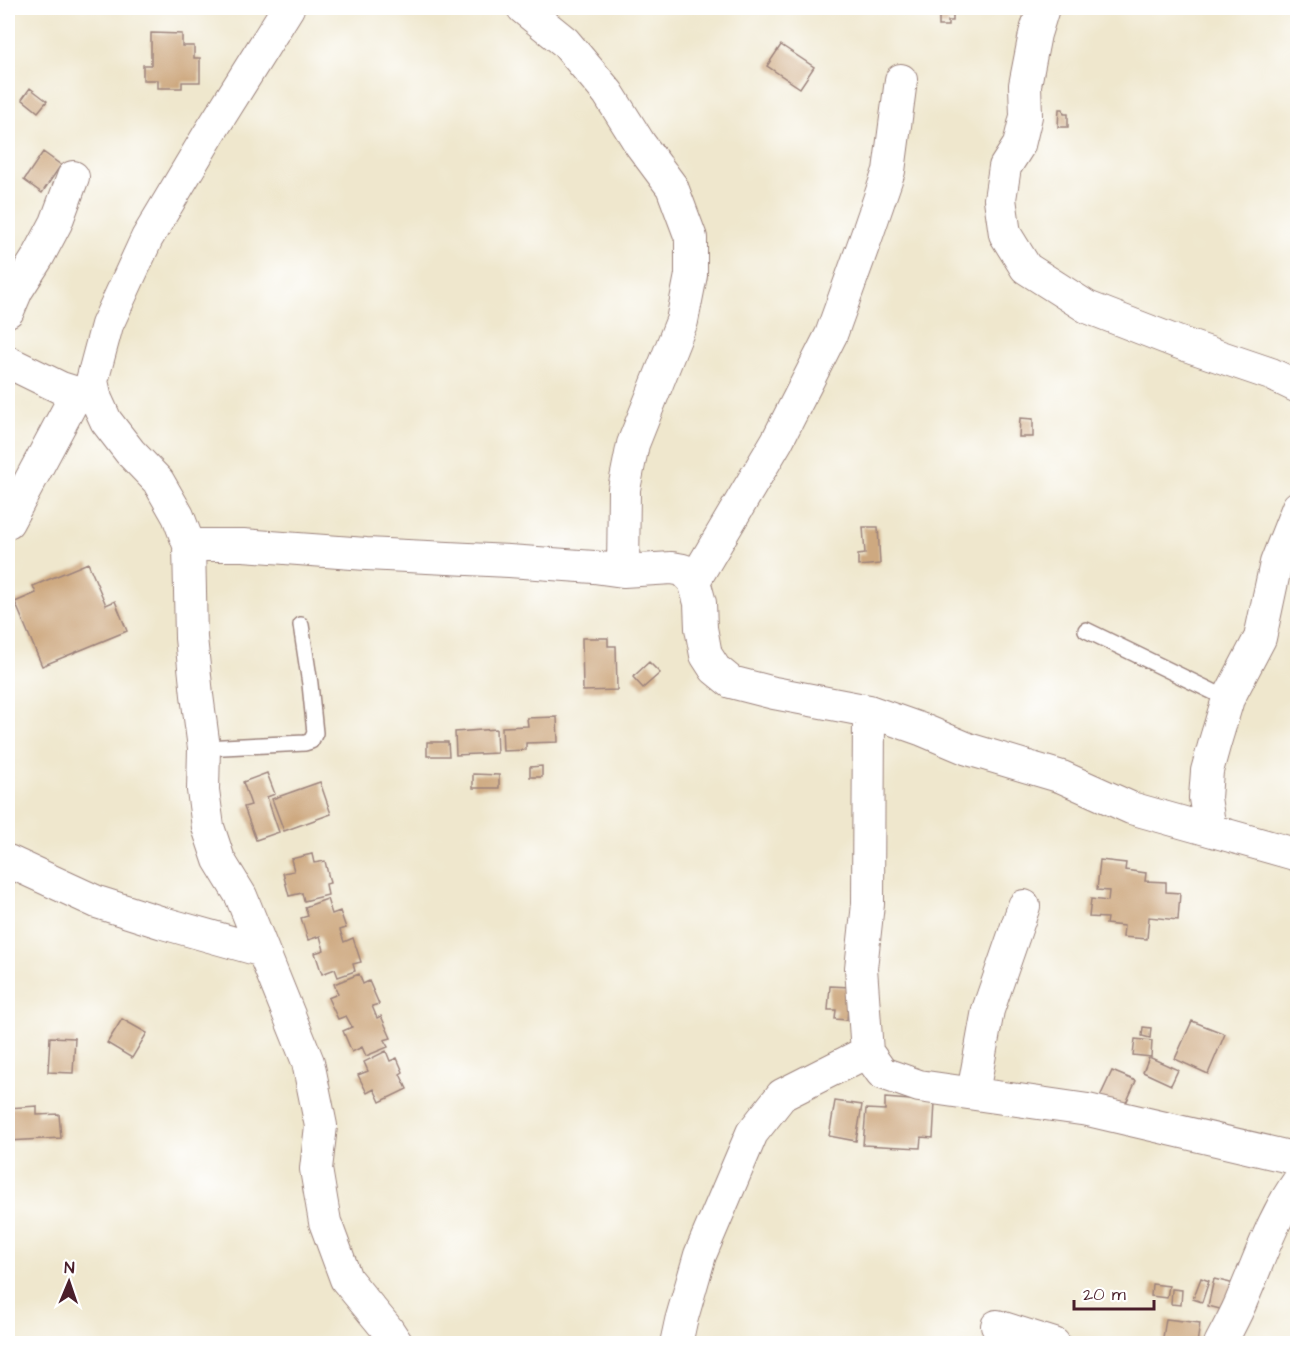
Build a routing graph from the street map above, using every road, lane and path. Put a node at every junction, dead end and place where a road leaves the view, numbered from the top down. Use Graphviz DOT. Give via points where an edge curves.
graph roads {
  1 [pos="288,8"];
  2 [pos="523,8"];
  3 [pos="1043,8"];
  4 [pos="901,80"];
  5 [pos="73,177"];
  6 [pos="8,311"];
  7 [pos="8,362"];
  8 [pos="1298,387"];
  9 [pos="87,396"];
  10 [pos="1298,507"];
  11 [pos="8,522"];
  12 [pos="189,544"];
  13 [pos="623,571"];
  14 [pos="694,581"];
  15 [pos="301,625"];
  16 [pos="1086,630"];
  17 [pos="1228,699"];
  18 [pos="868,711"];
  19 [pos="204,748"];
  20 [pos="1210,830"];
  21 [pos="1298,855"];
  22 [pos="8,861"];
  23 [pos="1024,906"];
  24 [pos="262,951"];
  25 [pos="867,1052"];
  26 [pos="973,1093"];
  27 [pos="1298,1159"];
  28 [pos="1298,1182"];
  29 [pos="998,1326"];
  30 [pos="397,1344"];
  31 [pos="676,1344"];
  32 [pos="1054,1344"];
  33 [pos="1220,1344"];
  1 -- 9 [label="street" via="147,238 107,325"];
  2 -- 13 [label="street" via="565,42 608,93 672,187 691,238 692,274 682,321 633,444 624,489"];
  3 -- 8 [label="street" via="1025,85 1026,116 1019,145 1005,167 1000,199 1005,234 1026,268 1087,307"];
  4 -- 14 [label="street" via="889,171 831,335 777,441"];
  5 -- 6 [label="street" via="56,223"];
  7 -- 9 [label="street"];
  9 -- 11 [label="street"];
  9 -- 12 [label="street" via="130,453 158,481"];
  10 -- 17 [label="street" via="1276,563 1260,638"];
  12 -- 13 [label="street"];
  12 -- 19 [label="street" via="190,638"];
  13 -- 14 [label="street" via="672,568 683,570"];
  14 -- 18 [label="street" via="706,655 715,669 732,682"];
  15 -- 19 [label="lane" via="315,733 311,741"];
  16 -- 17 [label="lane"];
  17 -- 20 [label="street" via="1207,771 1205,798"];
  18 -- 20 [label="street" via="968,749 1062,777 1131,808"];
  18 -- 25 [label="street" via="867,904 861,968"];
  19 -- 24 [label="street" via="203,790 208,827 219,860 241,896"];
  20 -- 21 [label="street"];
  22 -- 24 [label="street" via="97,902"];
  23 -- 26 [label="street" via="988,1010"];
  24 -- 30 [label="street" via="308,1062 321,1126 316,1169 325,1222 346,1279"];
  25 -- 26 [label="street" via="882,1073 919,1086"];
  25 -- 31 [label="street" via="782,1095 752,1133 700,1255"];
  26 -- 27 [label="street" via="1088,1110"];
  28 -- 33 [label="street" via="1284,1202"];
  29 -- 32 [label="street"];
}
